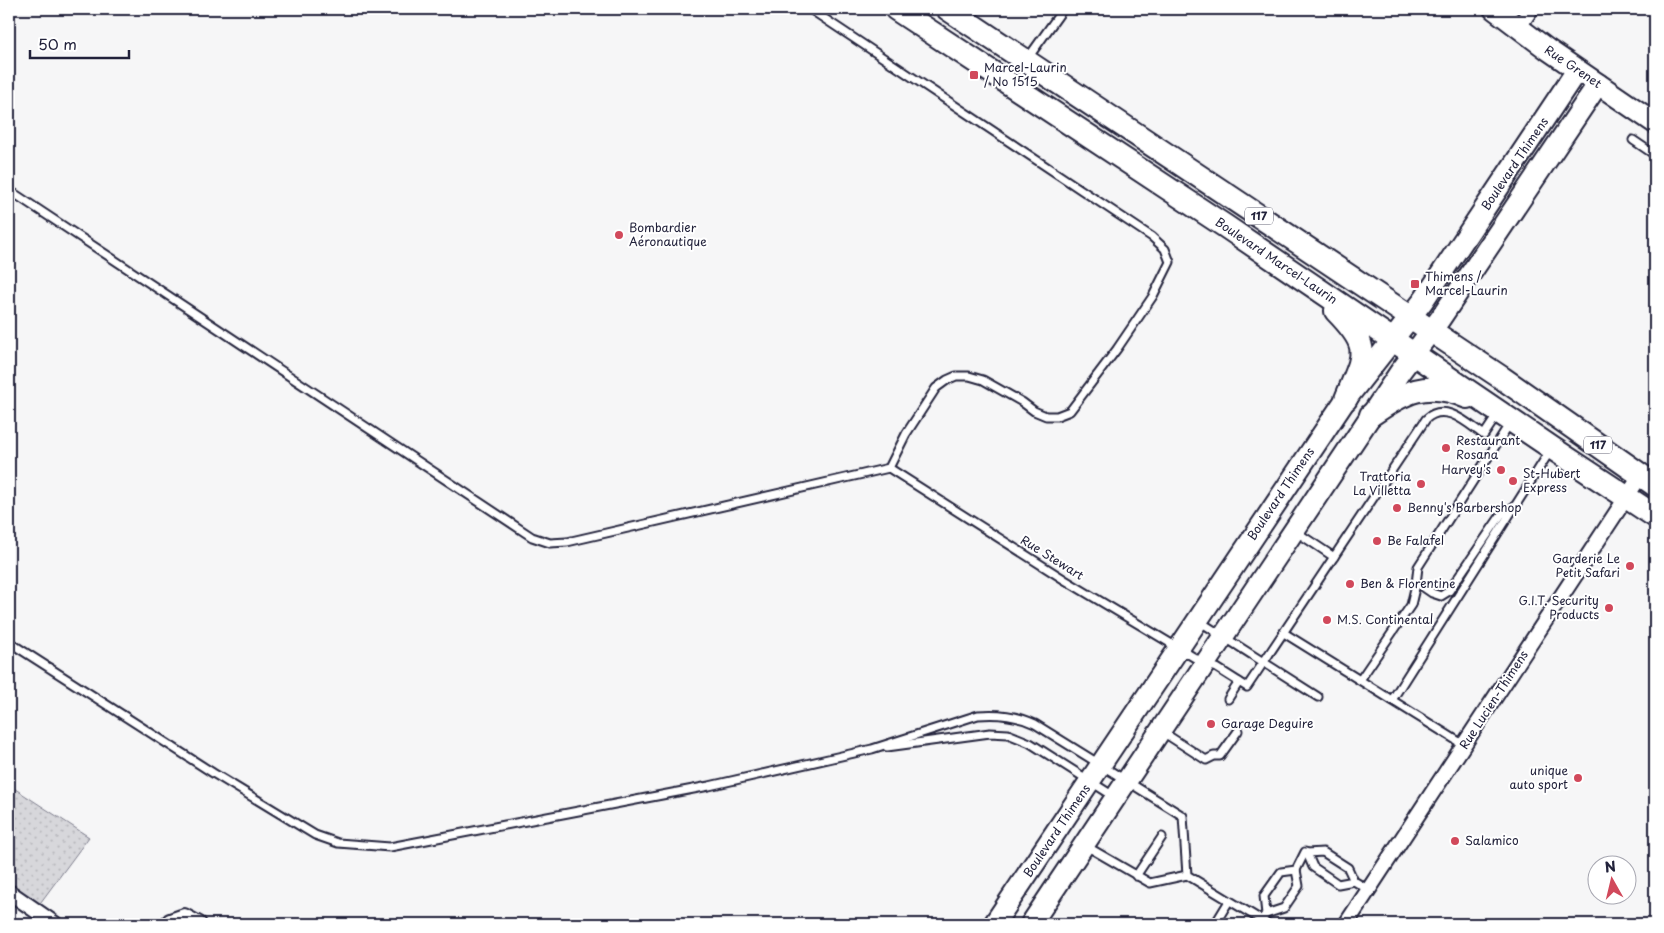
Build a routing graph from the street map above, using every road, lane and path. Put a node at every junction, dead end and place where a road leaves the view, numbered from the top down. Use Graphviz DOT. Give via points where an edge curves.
graph roads {
  1 [pos="810,9"];
  2 [pos="896,9"];
  3 [pos="948,9"];
  4 [pos="1064,9"];
  5 [pos="1494,9"];
  6 [pos="1531,9"];
  7 [pos="1518,28"];
  8 [pos="1026,60"];
  9 [pos="1578,70"];
  10 [pos="1598,84"];
  11 [pos="1010,85"];
  12 [pos="1655,123"];
  13 [pos="1633,140"];
  14 [pos="1655,155"];
  15 [pos="9,190"];
  16 [pos="1307,282"];
  17 [pos="1411,318"];
  18 [pos="1430,330"];
  19 [pos="1393,340"];
  20 [pos="1413,353"];
  21 [pos="1346,399"];
  22 [pos="1371,415"];
  23 [pos="1505,417"];
  24 [pos="1552,448"];
  25 [pos="889,468"];
  26 [pos="1648,480"];
  27 [pos="1627,498"];
  28 [pos="1516,505"];
  29 [pos="1655,516"];
  30 [pos="1295,530"];
  31 [pos="1334,557"];
  32 [pos="1416,582"];
  33 [pos="1197,620"];
  34 [pos="1284,633"];
  35 [pos="1224,637"];
  36 [pos="9,642"];
  37 [pos="1178,647"];
  38 [pos="1264,663"];
  39 [pos="1205,664"];
  40 [pos="1360,680"];
  41 [pos="1239,682"];
  42 [pos="1318,697"];
  43 [pos="1228,699"];
  44 [pos="1392,700"];
  45 [pos="1160,731"];
  46 [pos="1238,731"];
  47 [pos="1465,745"];
  48 [pos="872,749"];
  49 [pos="1095,773"];
  50 [pos="1126,780"];
  51 [pos="1115,798"];
  52 [pos="1162,837"];
  53 [pos="1084,844"];
  54 [pos="1307,853"];
  55 [pos="1296,870"];
  56 [pos="1187,875"];
  57 [pos="1136,876"];
  58 [pos="1354,881"];
  59 [pos="1369,890"];
  60 [pos="9,892"];
  61 [pos="1229,901"];
  62 [pos="1263,921"];
  63 [pos="169,922"];
  64 [pos="55,924"];
  65 [pos="199,924"];
  66 [pos="994,924"];
  67 [pos="1031,924"];
  68 [pos="1215,924"];
  69 [pos="1346,924"];
  1 -- 25 [label="lane" via="1161,244 1170,262 1153,296 1070,411 1046,416 983,380 956,376 936,388 906,434"];
  2 -- 11 [label="main road, Boulevard Marcel-Laurin / 117"];
  3 -- 8 [label="main road, 117"];
  4 -- 8 [label="lane"];
  5 -- 7 [label="street, Rue Grenet"];
  6 -- 7 [label="street"];
  7 -- 9 [label="street, Rue Grenet"];
  8 -- 11 [label="main road"];
  8 -- 17 [label="main road, 117"];
  9 -- 10 [label="street, Rue Grenet"];
  9 -- 17 [label="street, Boulevard Thimens"];
  10 -- 12 [label="street, Rue Grenet"];
  10 -- 18 [label="street, Boulevard Thimens"];
  11 -- 16 [label="main road, Boulevard Marcel-Laurin / 117"];
  13 -- 14 [label="lane"];
  15 -- 25 [label="lane" via="524,532 550,544"];
  16 -- 19 [label="main road, Boulevard Marcel-Laurin / 117"];
  16 -- 21 [label="main road" via="1352,328 1360,343 1361,361"];
  17 -- 18 [label="main road, 117"];
  17 -- 19 [label="street, Boulevard Thimens"];
  18 -- 20 [label="street, Boulevard Thimens"];
  18 -- 26 [label="main road, 117"];
  19 -- 20 [label="main road, Boulevard Marcel-Laurin / 117"];
  19 -- 21 [label="street, Boulevard Thimens"];
  20 -- 22 [label="street, Boulevard Thimens"];
  20 -- 23 [label="main road, Boulevard Marcel-Laurin / 117"];
  21 -- 33 [label="street, Boulevard Thimens"];
  22 -- 23 [label="main road" via="1400,396 1425,389 1440,389 1457,393"];
  22 -- 30 [label="street, Boulevard Thimens"];
  23 -- 24 [label="main road, Boulevard Marcel-Laurin / 117"];
  23 -- 31 [label="lane" via="1484,435 1450,413 1439,412 1430,416"];
  23 -- 32 [label="lane" via="1418,567"];
  24 -- 27 [label="main road, Boulevard Marcel-Laurin / 117"];
  24 -- 28 [label="lane"];
  25 -- 37 [label="lane, Rue Stewart"];
  26 -- 27 [label="street, Rue Lucien-Thimens"];
  27 -- 29 [label="main road, Boulevard Marcel-Laurin / 117"];
  27 -- 47 [label="street, Rue Lucien-Thimens"];
  28 -- 32 [label="lane" via="1501,515 1449,591 1441,596"];
  28 -- 44 [label="lane"];
  30 -- 31 [label="lane"];
  30 -- 35 [label="street, Boulevard Thimens"];
  31 -- 34 [label="lane"];
  32 -- 40 [label="lane" via="1411,605"];
  33 -- 35 [label="lane"];
  33 -- 37 [label="street, Boulevard Thimens"];
  34 -- 38 [label="lane"];
  34 -- 40 [label="lane"];
  35 -- 38 [label="lane"];
  35 -- 39 [label="street, Boulevard Thimens"];
  36 -- 48 [label="lane" via="213,773 315,835 338,843 390,847 709,786"];
  37 -- 39 [label="lane, Rue Stewart"];
  37 -- 49 [label="street, Boulevard Thimens"];
  38 -- 41 [label="lane" via="1247,688"];
  38 -- 42 [label="lane"];
  39 -- 41 [label="lane, Rue Stewart"];
  39 -- 45 [label="street, Boulevard Thimens"];
  40 -- 44 [label="lane"];
  41 -- 43 [label="lane"];
  44 -- 47 [label="lane"];
  45 -- 46 [label="lane" via="1206,760 1220,756"];
  45 -- 50 [label="street, Boulevard Thimens"];
  47 -- 59 [label="street, Rue Lucien-Thimens"];
  48 -- 49 [label="lane" via="990,733 1008,734"];
  48 -- 49 [label="lane" via="966,718 1002,714 1035,724"];
  49 -- 50 [label="lane"];
  49 -- 51 [label="lane"];
  49 -- 66 [label="street, Boulevard Thimens"];
  50 -- 51 [label="street, Boulevard Thimens"];
  50 -- 56 [label="lane" via="1184,816"];
  51 -- 53 [label="street, Boulevard Thimens"];
  52 -- 57 [label="lane"];
  53 -- 57 [label="lane"];
  53 -- 67 [label="street, Boulevard Thimens"];
  54 -- 55 [label="lane"];
  54 -- 58 [label="lane" via="1322,852 1348,868"];
  54 -- 58 [label="lane" via="1312,867 1338,884"];
  55 -- 62 [label="lane" via="1299,886 1284,908"];
  55 -- 62 [label="lane" via="1281,872 1264,896"];
  56 -- 57 [label="lane" via="1150,883"];
  56 -- 61 [label="lane"];
  58 -- 59 [label="lane"];
  59 -- 69 [label="street, Rue Lucien-Thimens"];
  60 -- 64 [label="street"];
  61 -- 62 [label="lane"];
  61 -- 68 [label="lane"];
  63 -- 65 [label="street" via="184,916"];
}
